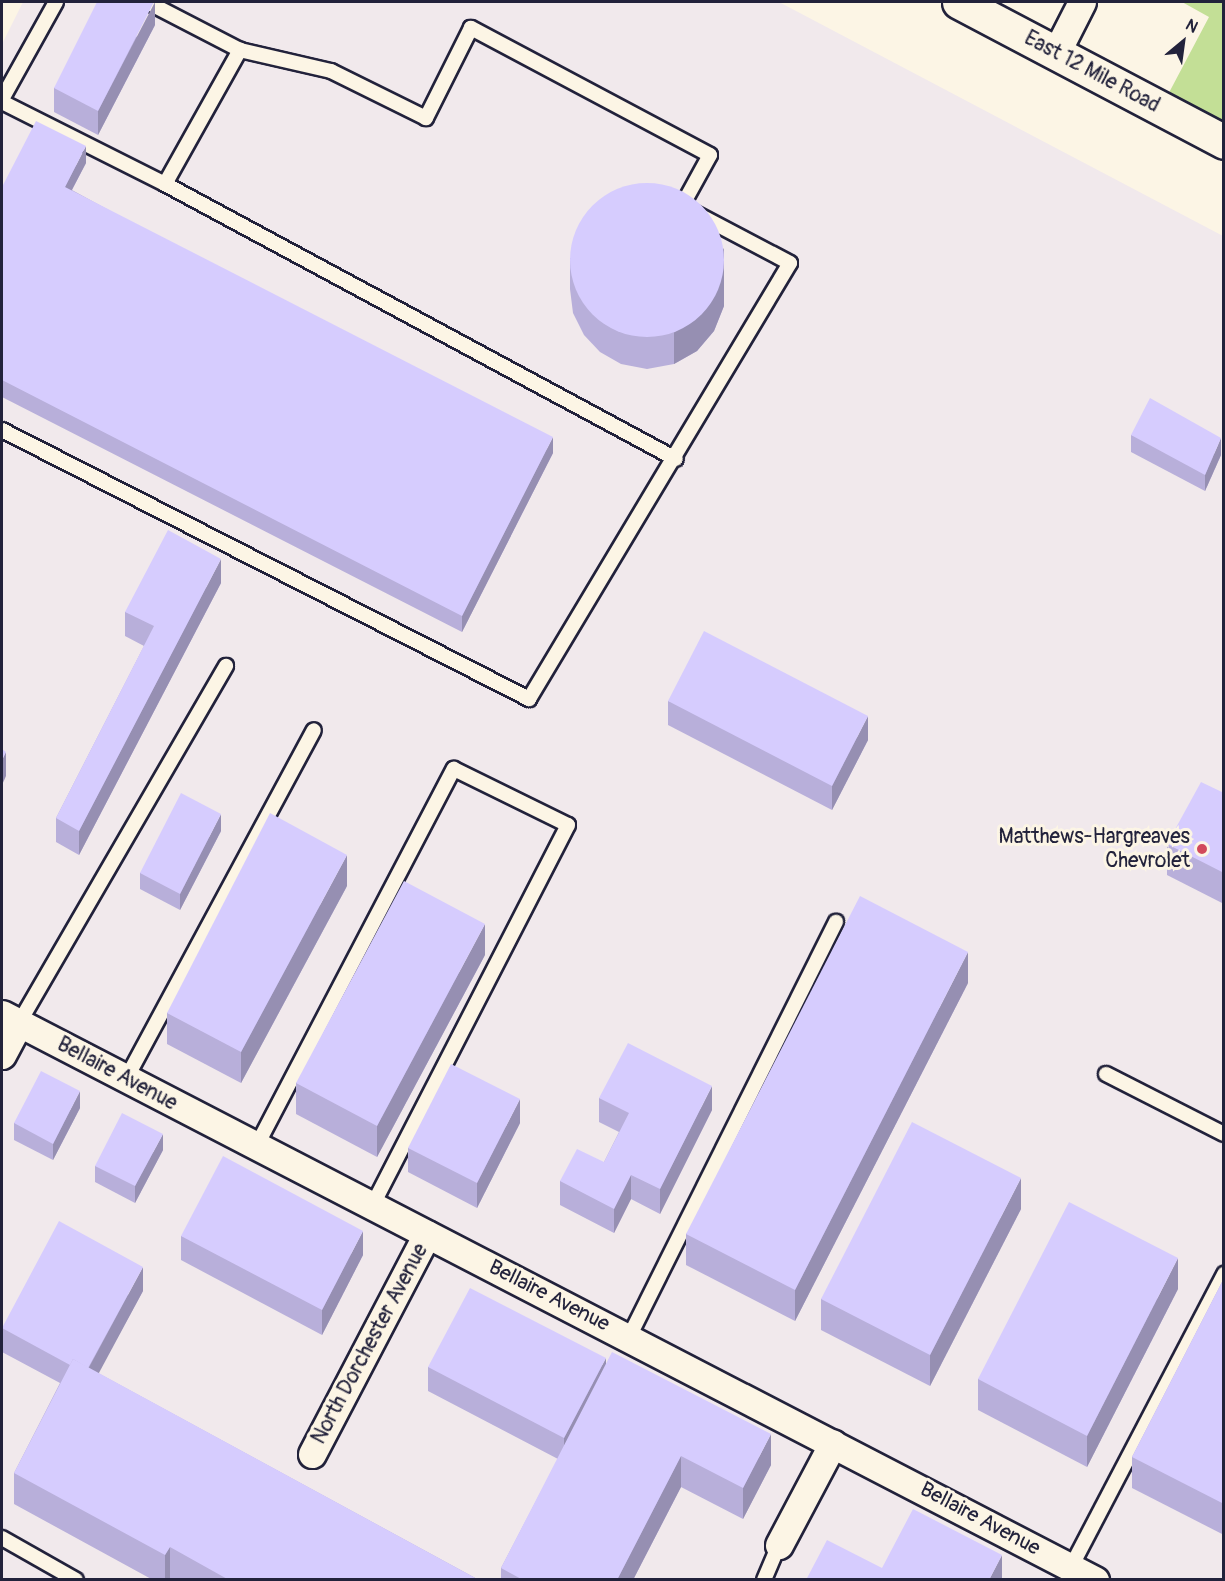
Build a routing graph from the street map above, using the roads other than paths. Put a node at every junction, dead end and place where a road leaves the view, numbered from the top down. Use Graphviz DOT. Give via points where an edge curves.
graph roads {
  1 [pos="56,2"];
  2 [pos="147,2"];
  3 [pos="960,2"];
  4 [pos="1082,2"];
  5 [pos="240,50"];
  6 [pos="1056,52"];
  7 [pos="2,101"];
  8 [pos="1224,142"];
  9 [pos="165,184"];
  10 [pos="2,430"];
  11 [pos="676,459"];
  12 [pos="226,666"];
  13 [pos="314,730"];
  14 [pos="836,922"];
  15 [pos="10,1018"];
  16 [pos="2,1055"];
  17 [pos="1106,1074"];
  18 [pos="126,1079"];
  19 [pos="1224,1134"];
  20 [pos="256,1147"];
  21 [pos="372,1207"];
  22 [pos="428,1234"];
  23 [pos="1224,1274"];
  24 [pos="628,1338"];
  25 [pos="833,1443"];
  26 [pos="312,1455"];
  27 [pos="2,1538"];
  28 [pos="779,1545"];
  29 [pos="1071,1567"];
  30 [pos="76,1580"];
  31 [pos="764,1580"];
  32 [pos="1095,1580"];
  1 -- 7 [label="lane"];
  2 -- 5 [label="lane"];
  3 -- 6 [label="main road, East 12 Mile Road"];
  4 -- 6 [label="street"];
  5 -- 9 [label="lane"];
  5 -- 11 [label="lane" via="331,71 426,118 471,28 710,155 682,206 790,263"];
  6 -- 8 [label="main road, East 12 Mile Road"];
  7 -- 9 [label="lane"];
  9 -- 11 [label="lane"];
  10 -- 11 [label="lane" via="530,699"];
  12 -- 15 [label="lane"];
  13 -- 18 [label="lane"];
  14 -- 24 [label="lane"];
  15 -- 16 [label="street"];
  15 -- 18 [label="street, Bellaire Avenue"];
  17 -- 19 [label="lane"];
  18 -- 20 [label="street, Bellaire Avenue"];
  20 -- 21 [label="street, Bellaire Avenue"];
  20 -- 21 [label="lane" via="454,769 568,825"];
  21 -- 22 [label="street, Bellaire Avenue"];
  22 -- 24 [label="street, Bellaire Avenue"];
  22 -- 26 [label="street, North Dorchester Avenue"];
  23 -- 29 [label="lane"];
  24 -- 25 [label="street, Bellaire Avenue"];
  25 -- 28 [label="street"];
  25 -- 29 [label="street, Bellaire Avenue"];
  27 -- 30 [label="lane"];
  28 -- 31 [label="lane"];
  29 -- 32 [label="street, Bellaire Avenue"];
}
